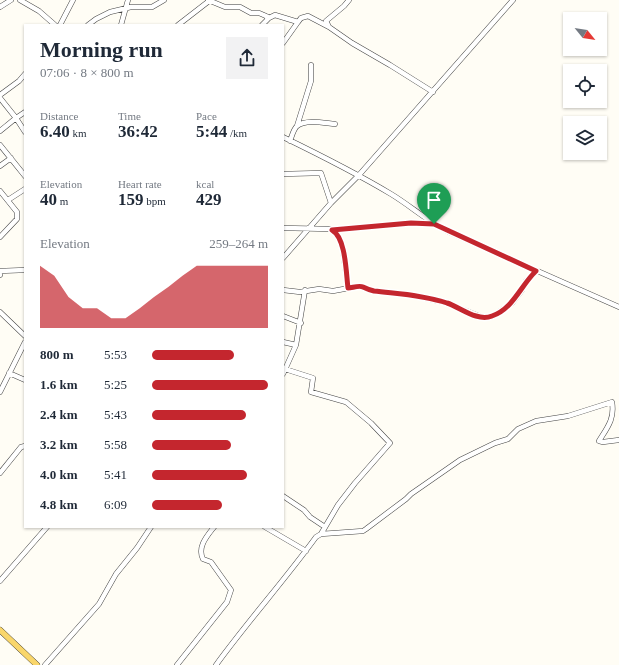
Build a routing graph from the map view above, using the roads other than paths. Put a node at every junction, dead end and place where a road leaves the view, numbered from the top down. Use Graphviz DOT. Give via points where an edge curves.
graph roads {
  1 [pos="11,0"];
  2 [pos="20,0"];
  3 [pos="73,0"];
  4 [pos="128,0"];
  5 [pos="164,0"];
  6 [pos="208,0"];
  7 [pos="349,0"];
  8 [pos="513,0"];
  9 [pos="0,7"];
  10 [pos="126,8"];
  11 [pos="268,17"];
  12 [pos="298,22"];
  13 [pos="54,24"];
  14 [pos="61,24"];
  15 [pos="89,24"];
  16 [pos="121,24"];
  17 [pos="179,24"];
  18 [pos="263,24"];
  19 [pos="329,27"];
  20 [pos="284,43"];
  21 [pos="311,65"];
  22 [pos="24,75"];
  23 [pos="433,92"];
  24 [pos="0,95"];
  25 [pos="0,98"];
  26 [pos="24,113"];
  27 [pos="16,118"];
  28 [pos="335,124"];
  29 [pos="297,126"];
  30 [pos="24,130"];
  31 [pos="0,131"];
  32 [pos="284,138"];
  33 [pos="290,141"];
  34 [pos="0,145"];
  35 [pos="11,158"];
  36 [pos="0,166"];
  37 [pos="284,174"];
  38 [pos="24,175"];
  39 [pos="359,175"];
  40 [pos="24,190"];
  41 [pos="0,191"];
  42 [pos="8,200"];
  43 [pos="331,203"];
  44 [pos="434,224"];
  45 [pos="284,228"];
  46 [pos="309,228"];
  47 [pos="332,230"];
  48 [pos="0,237"];
  49 [pos="284,257"];
  50 [pos="24,270"];
  51 [pos="536,271"];
  52 [pos="0,275"];
  53 [pos="348,288"];
  54 [pos="284,290"];
  55 [pos="305,290"];
  56 [pos="619,307"];
  57 [pos="0,312"];
  58 [pos="284,316"];
  59 [pos="301,323"];
  60 [pos="24,335"];
  61 [pos="284,342"];
  62 [pos="24,344"];
  63 [pos="296,345"];
  64 [pos="285,369"];
  65 [pos="9,372"];
  66 [pos="24,380"];
  67 [pos="0,392"];
  68 [pos="619,440"];
  69 [pos="24,446"];
  70 [pos="0,474"];
  71 [pos="284,497"];
  72 [pos="325,527"];
  73 [pos="46,528"];
  74 [pos="150,528"];
  75 [pos="213,528"];
  76 [pos="266,528"];
  77 [pos="321,534"];
  78 [pos="306,550"];
  79 [pos="0,581"];
  80 [pos="0,630"];
  81 [pos="36,665"];
  82 [pos="45,665"];
  83 [pos="177,665"];
  84 [pos="216,665"];
  1 -- 9 [label="street"];
  2 -- 13 [label="street" via="39,11"];
  3 -- 14 [label="street"];
  4 -- 10 [label="street"];
  5 -- 10 [label="street" via="152,7"];
  6 -- 11 [label="street"];
  6 -- 17 [label="street"];
  7 -- 19 [label="street" via="326,21"];
  8 -- 23 [label="street"];
  10 -- 15 [label="street" via="110,12"];
  10 -- 16 [label="street"];
  11 -- 12 [label="street" via="275,16"];
  11 -- 18 [label="street"];
  12 -- 19 [label="street" via="308,16"];
  12 -- 20 [label="street"];
  19 -- 23 [label="street" via="352,44"];
  21 -- 29 [label="street" via="311,81"];
  22 -- 24 [label="street"];
  23 -- 39 [label="street"];
  25 -- 27 [label="street"];
  26 -- 27 [label="street"];
  27 -- 30 [label="street"];
  27 -- 31 [label="street"];
  28 -- 29 [label="street" via="317,122"];
  29 -- 33 [label="street"];
  32 -- 33 [label="street"];
  33 -- 39 [label="street"];
  34 -- 35 [label="street"];
  35 -- 36 [label="street"];
  35 -- 38 [label="street"];
  37 -- 43 [label="street" via="321,173"];
  39 -- 43 [label="street"];
  39 -- 44 [label="street"];
  40 -- 42 [label="street"];
  41 -- 42 [label="street"];
  42 -- 48 [label="street" via="18,215"];
  43 -- 46 [label="street"];
  44 -- 47 [label="street" via="411,223"];
  44 -- 51 [label="street"];
  45 -- 46 [label="street"];
  46 -- 47 [label="street"];
  46 -- 49 [label="street"];
  47 -- 53 [label="street" via="342,244"];
  50 -- 52 [label="street" via="0,271"];
  51 -- 53 [label="street" via="512,303 493,316 484,318 447,303 426,298 372,291 360,286"];
  51 -- 56 [label="street"];
  53 -- 55 [label="street" via="333,291"];
  54 -- 55 [label="street"];
  55 -- 59 [label="street"];
  57 -- 60 [label="street"];
  58 -- 59 [label="street"];
  59 -- 63 [label="street"];
  61 -- 63 [label="street"];
  62 -- 65 [label="street"];
  63 -- 64 [label="street"];
  64 -- 72 [label="street" via="313,378 311,392 346,402 390,443 355,483"];
  65 -- 66 [label="street"];
  65 -- 67 [label="street"];
  68 -- 77 [label="street" via="599,441 611,421 614,412 612,402 568,416 536,421 518,430 508,439 460,460 362,531 348,530"];
  69 -- 70 [label="street"];
  71 -- 72 [label="street"];
  72 -- 77 [label="street"];
  73 -- 79 [label="street"];
  74 -- 82 [label="street" via="116,574 99,604"];
  75 -- 83 [label="street" via="202,546 201,554 203,559 212,562 231,590 227,602"];
  76 -- 78 [label="street"];
  77 -- 78 [label="street"];
  78 -- 84 [label="street"];
  80 -- 81 [label="main road"];
}
